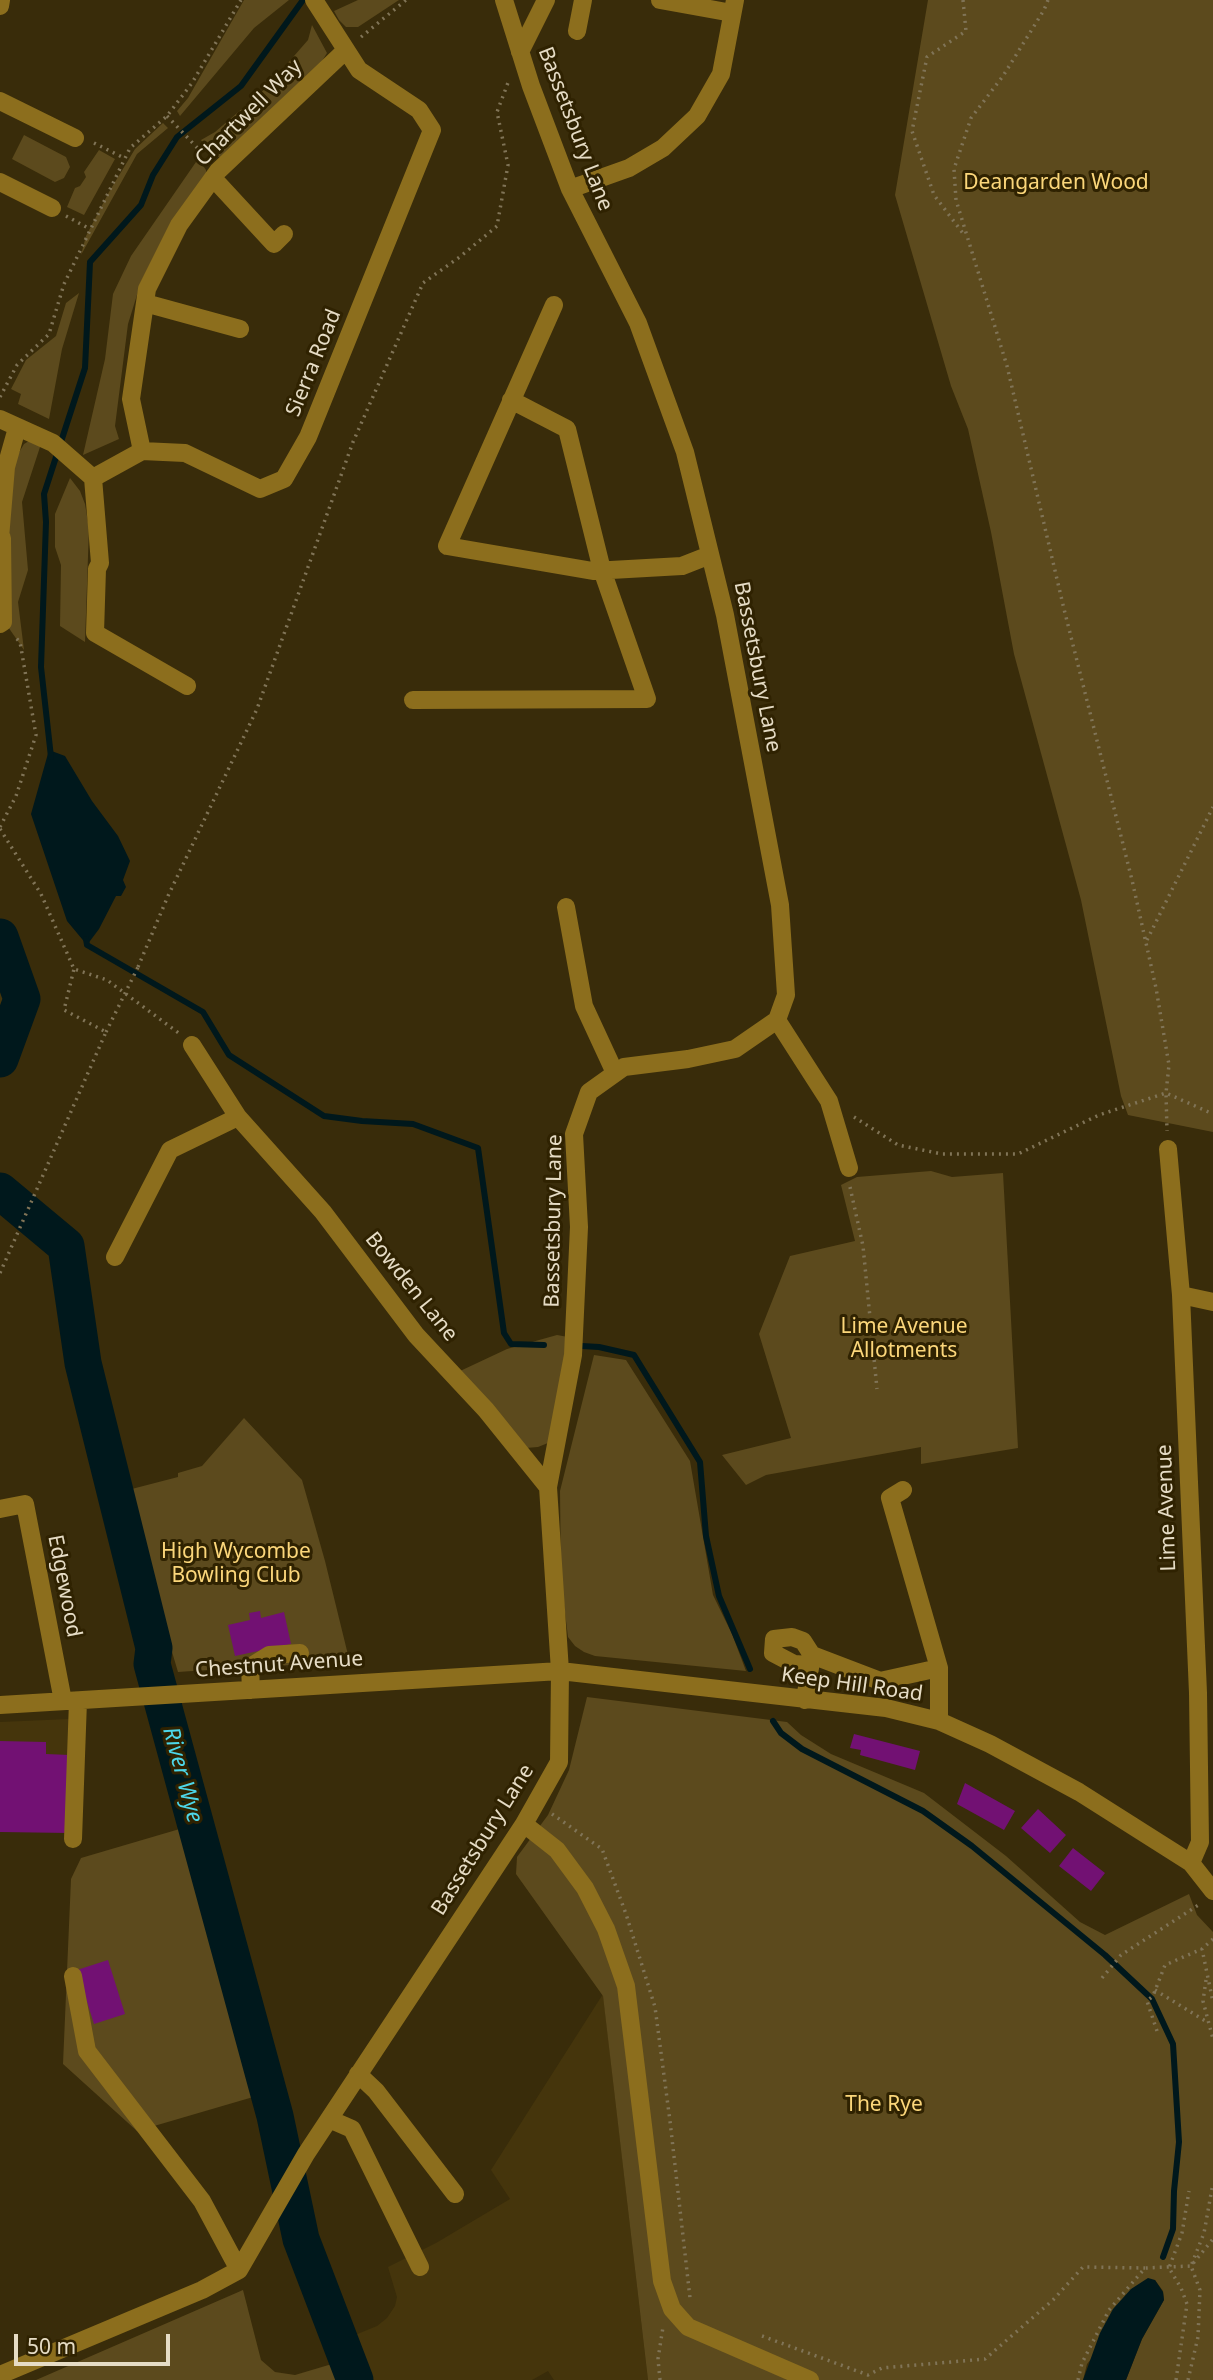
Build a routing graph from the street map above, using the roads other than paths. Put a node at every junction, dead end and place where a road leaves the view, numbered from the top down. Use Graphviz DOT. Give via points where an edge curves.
graph roads {
  1 [pos="1,0"];
  2 [pos="314,0"];
  3 [pos="504,0"];
  4 [pos="546,0"];
  5 [pos="583,0"];
  6 [pos="660,0"];
  7 [pos="0,6"];
  8 [pos="734,7"];
  9 [pos="577,31"];
  10 [pos="345,50"];
  11 [pos="520,52"];
  12 [pos="0,101"];
  13 [pos="75,138"];
  14 [pos="213,178"];
  15 [pos="0,182"];
  16 [pos="570,189"];
  17 [pos="52,208"];
  18 [pos="284,234"];
  19 [pos="145,303"];
  20 [pos="554,305"];
  21 [pos="240,329"];
  22 [pos="512,400"];
  23 [pos="0,419"];
  24 [pos="17,428"];
  25 [pos="142,451"];
  26 [pos="93,478"];
  27 [pos="1,538"];
  28 [pos="710,555"];
  29 [pos="602,570"];
  30 [pos="1,623"];
  31 [pos="187,687"];
  32 [pos="413,700"];
  33 [pos="566,907"];
  34 [pos="777,1020"];
  35 [pos="192,1045"];
  36 [pos="615,1073"];
  37 [pos="238,1117"];
  38 [pos="1168,1149"];
  39 [pos="849,1168"];
  40 [pos="115,1257"];
  41 [pos="1181,1295"];
  42 [pos="1213,1302"];
  43 [pos="548,1487"];
  44 [pos="903,1490"];
  45 [pos="0,1509"];
  46 [pos="300,1653"];
  47 [pos="939,1668"];
  48 [pos="560,1671"];
  49 [pos="251,1690"];
  50 [pos="1205,1693"];
  51 [pos="805,1700"];
  52 [pos="70,1701"];
  53 [pos="0,1705"];
  54 [pos="939,1721"];
  55 [pos="524,1824"];
  56 [pos="73,1839"];
  57 [pos="1191,1863"];
  58 [pos="1213,1891"];
  59 [pos="73,1976"];
  60 [pos="358,2074"];
  61 [pos="329,2119"];
  62 [pos="454,2194"];
  63 [pos="420,2267"];
  64 [pos="239,2270"];
  65 [pos="0,2375"];
  66 [pos="810,2380"];
  1 -- 7 [label="street"];
  2 -- 10 [label="street, Sierra Road"];
  3 -- 11 [label="street, Bassetsbury Lane"];
  4 -- 11 [label="street"];
  5 -- 9 [label="street"];
  6 -- 8 [label="street"];
  8 -- 16 [label="street" via="722,75 697,116 663,148 629,168"];
  10 -- 14 [label="street, Chartwell Way"];
  10 -- 25 [label="street, Sierra Road" via="359,70 419,110 432,130 308,437 284,480 260,489 186,453"];
  11 -- 16 [label="street, Bassetsbury Lane"];
  12 -- 13 [label="street"];
  14 -- 18 [label="street" via="274,244"];
  14 -- 19 [label="street, Chartwell Way" via="179,225 147,289"];
  15 -- 17 [label="street"];
  16 -- 28 [label="street, Bassetsbury Lane" via="638,323 685,452"];
  19 -- 21 [label="street"];
  19 -- 25 [label="street, Chartwell Way" via="131,399"];
  20 -- 22 [label="street"];
  22 -- 29 [label="street" via="567,429"];
  22 -- 29 [label="street" via="447,546"];
  23 -- 24 [label="street"];
  24 -- 26 [label="street" via="53,443"];
  24 -- 27 [label="street" via="6,467"];
  25 -- 26 [label="street"];
  26 -- 31 [label="street" via="100,563 95,641"];
  27 -- 30 [label="street"];
  28 -- 29 [label="street" via="682,566"];
  28 -- 34 [label="street, Bassetsbury Lane" via="780,905 786,995"];
  29 -- 32 [label="street" via="647,699"];
  33 -- 36 [label="street" via="584,1006"];
  34 -- 36 [label="street, Bassetsbury Lane" via="734,1049 624,1067"];
  34 -- 39 [label="street" via="829,1101"];
  35 -- 37 [label="street, Bowden Lane"];
  36 -- 43 [label="street, Bassetsbury Lane" via="589,1092 575,1134 579,1227 573,1355"];
  37 -- 40 [label="street" via="170,1150"];
  37 -- 43 [label="street, Bowden Lane" via="323,1212 416,1335 486,1410"];
  38 -- 41 [label="street, Lime Avenue"];
  41 -- 42 [label="street"];
  41 -- 50 [label="street, Lime Avenue"];
  43 -- 48 [label="street, Bassetsbury Lane"];
  44 -- 47 [label="street" via="890,1498"];
  45 -- 52 [label="street, Edgewood" via="25,1504"];
  46 -- 49 [label="street" via="269,1655 250,1667"];
  47 -- 51 [label="street" via="880,1681 811,1660"];
  47 -- 54 [label="street"];
  48 -- 49 [label="street, Chestnut Avenue"];
  48 -- 51 [label="street, Keep Hill Road"];
  48 -- 55 [label="street, Bassetsbury Lane" via="559,1762"];
  49 -- 52 [label="street, Chestnut Avenue"];
  50 -- 57 [label="street, Lime Avenue" via="1200,1842"];
  51 -- 54 [label="street, Keep Hill Road" via="886,1708"];
  52 -- 53 [label="street, Chestnut Avenue"];
  52 -- 56 [label="street"];
  54 -- 57 [label="street, Keep Hill Road" via="1079,1792"];
  55 -- 60 [label="street, Bassetsbury Lane"];
  55 -- 66 [label="street" via="557,1850 585,1888 606,1929 626,1986 663,2281 672,2309 688,2327"];
  57 -- 58 [label="street, Keep Hill Road"];
  59 -- 64 [label="street" via="87,2050 202,2202"];
  60 -- 61 [label="street, Bassetsbury Lane"];
  60 -- 62 [label="street"];
  61 -- 63 [label="street" via="352,2129"];
  61 -- 64 [label="street, Bassetsbury Lane"];
  64 -- 65 [label="street"];
}
